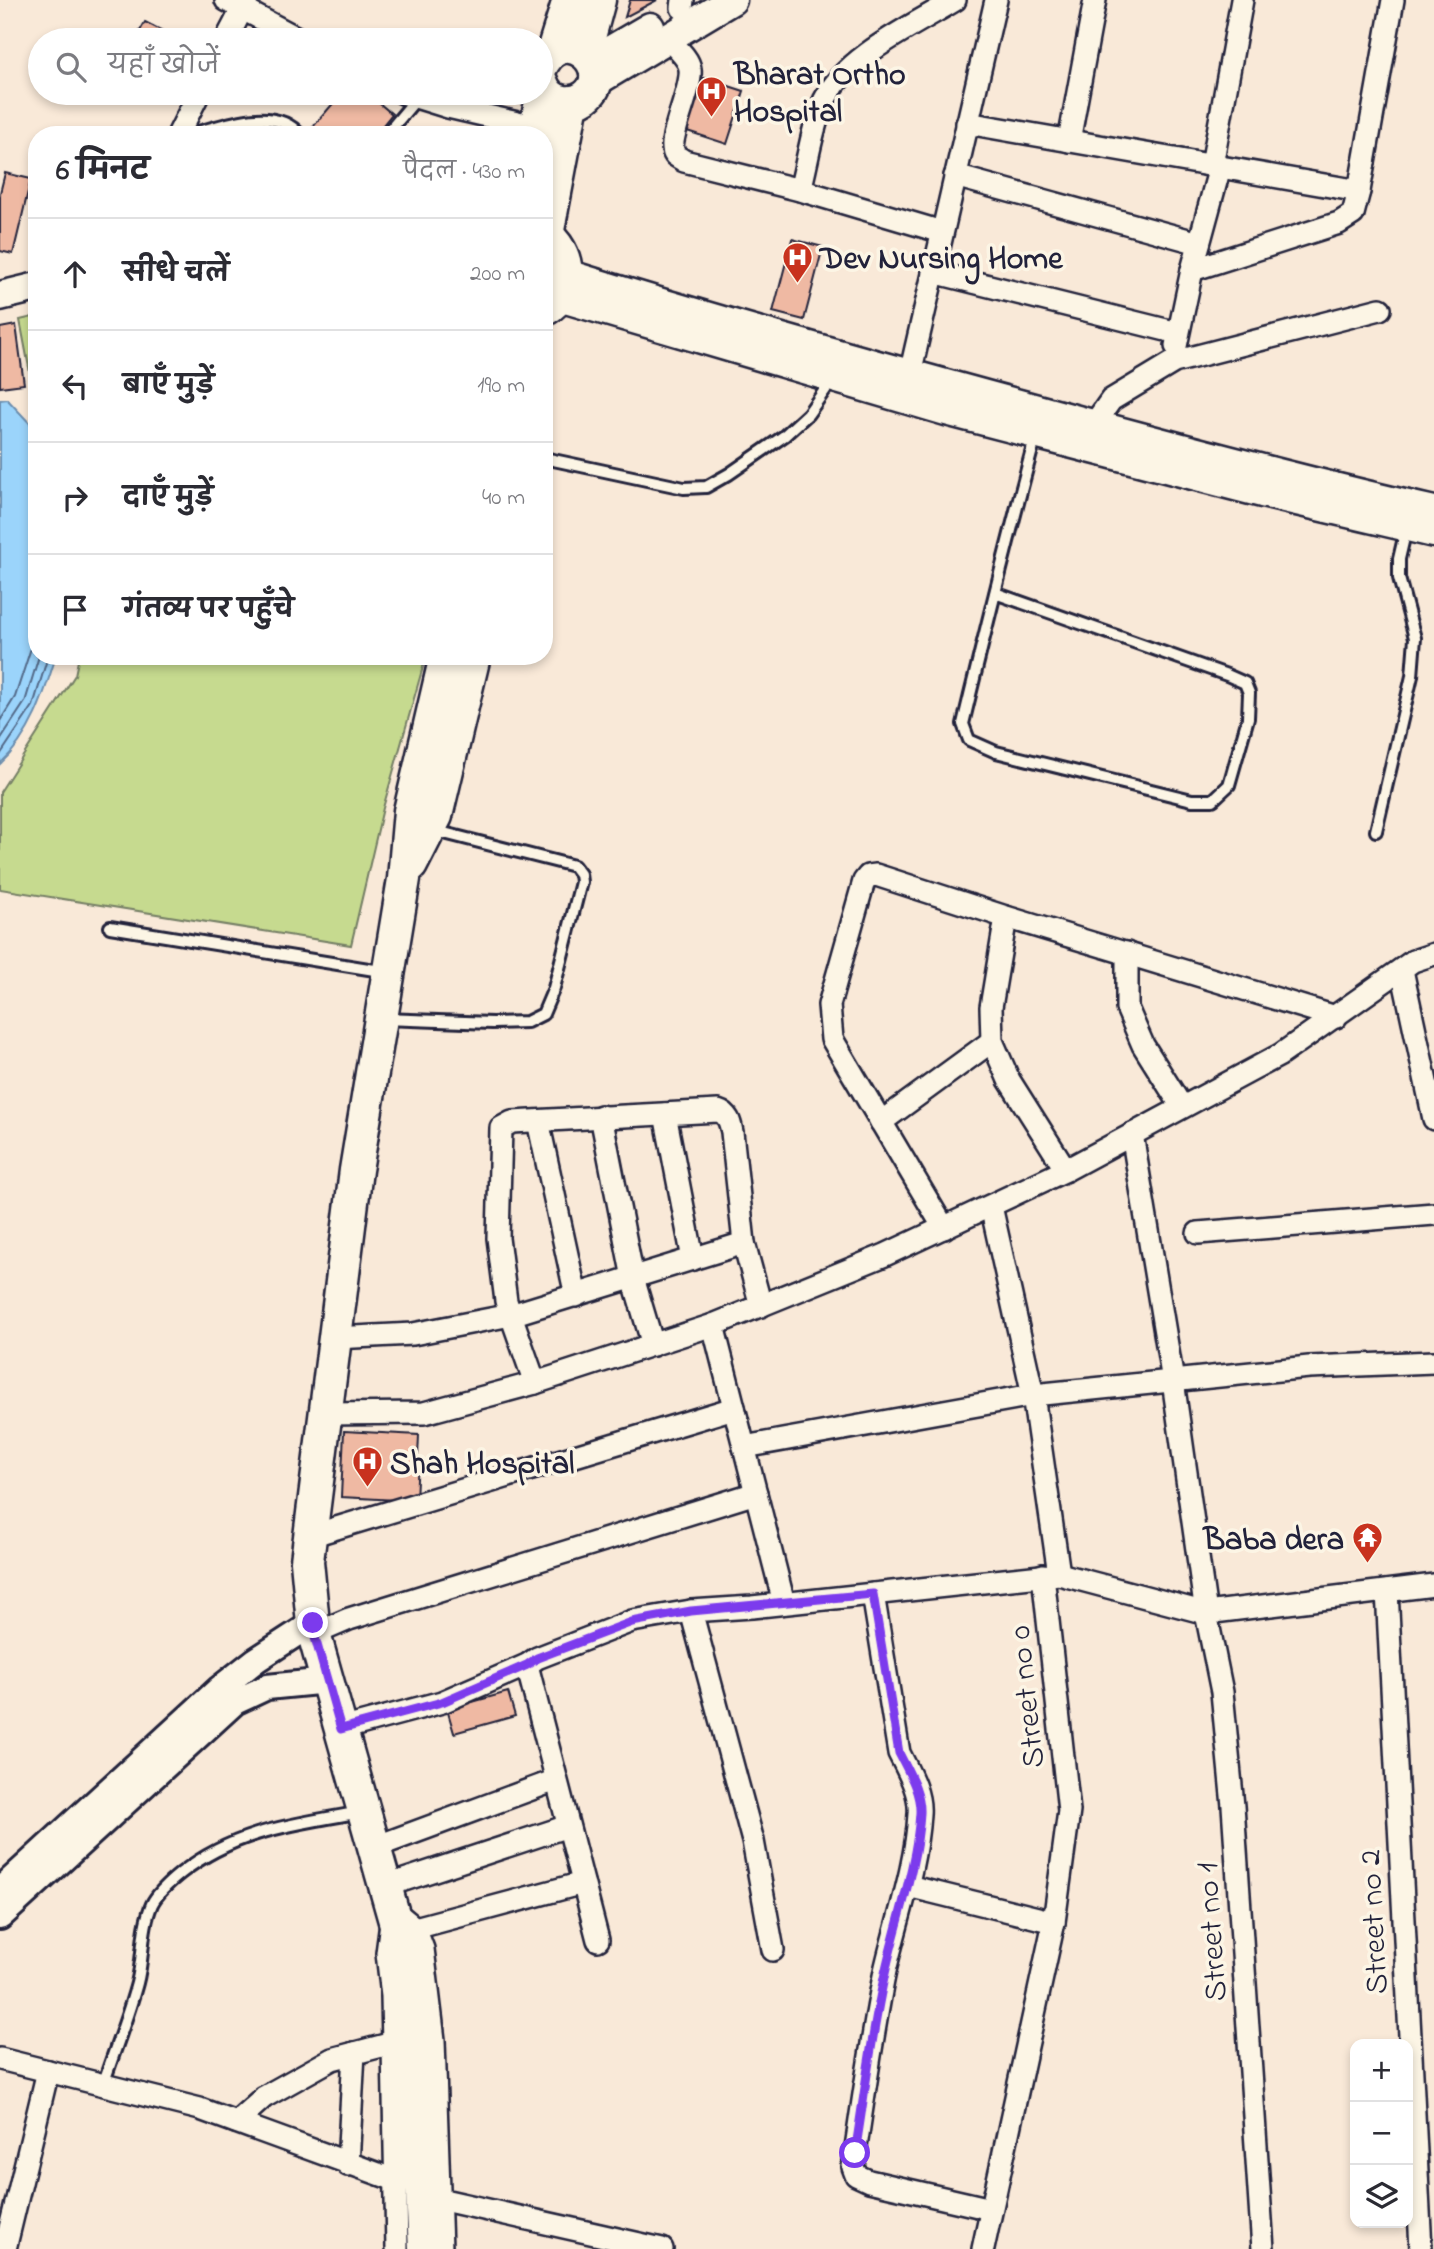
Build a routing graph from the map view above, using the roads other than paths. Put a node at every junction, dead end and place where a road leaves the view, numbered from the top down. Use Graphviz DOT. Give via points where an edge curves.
graph roads {
  1 [pos="569,0"];
  2 [pos="599,0"];
  3 [pos="732,0"];
  4 [pos="955,0"];
  5 [pos="996,0"];
  6 [pos="1095,0"];
  7 [pos="1242,0"];
  8 [pos="1393,0"];
  9 [pos="238,3"];
  10 [pos="687,3"];
  11 [pos="230,28"];
  12 [pos="281,28"];
  13 [pos="668,39"];
  14 [pos="553,46"];
  15 [pos="553,61"];
  16 [pos="591,65"];
  17 [pos="553,98"];
  18 [pos="572,103"];
  19 [pos="193,105"];
  20 [pos="404,105"];
  21 [pos="442,105"];
  22 [pos="539,105"];
  23 [pos="967,123"];
  24 [pos="182,126"];
  25 [pos="224,126"];
  26 [pos="291,126"];
  27 [pos="392,126"];
  28 [pos="517,126"];
  29 [pos="536,126"];
  30 [pos="1069,141"];
  31 [pos="1216,166"];
  32 [pos="955,176"];
  33 [pos="800,190"];
  34 [pos="1359,191"];
  35 [pos="553,199"];
  36 [pos="942,232"];
  37 [pos="553,239"];
  38 [pos="1199,243"];
  39 [pos="1192,270"];
  40 [pos="933,272"];
  41 [pos="28,290"];
  42 [pos="557,294"];
  43 [pos="0,296"];
  44 [pos="1380,309"];
  45 [pos="1178,333"];
  46 [pos="1174,362"];
  47 [pos="833,378"];
  48 [pos="907,387"];
  49 [pos="1041,423"];
  50 [pos="1094,424"];
  51 [pos="553,460"];
  52 [pos="1434,511"];
  53 [pos="1406,526"];
  54 [pos="1434,533"];
  55 [pos="995,593"];
  56 [pos="444,665"];
  57 [pos="472,665"];
  58 [pos="430,829"];
  59 [pos="1376,831"];
  60 [pos="404,879"];
  61 [pos="1006,917"];
  62 [pos="110,927"];
  63 [pos="1127,953"];
  64 [pos="1434,954"];
  65 [pos="1402,970"];
  66 [pos="388,973"];
  67 [pos="1336,1017"];
  68 [pos="381,1019"];
  69 [pos="992,1041"];
  70 [pos="1182,1108"];
  71 [pos="665,1114"];
  72 [pos="601,1116"];
  73 [pos="1434,1119"];
  74 [pos="538,1121"];
  75 [pos="881,1122"];
  76 [pos="1132,1134"];
  77 [pos="1066,1170"];
  78 [pos="991,1206"];
  79 [pos="1434,1214"];
  80 [pos="944,1228"];
  81 [pos="1198,1234"];
  82 [pos="744,1243"];
  83 [pos="693,1259"];
  84 [pos="633,1278"];
  85 [pos="576,1296"];
  86 [pos="761,1306"];
  87 [pos="511,1315"];
  88 [pos="713,1325"];
  89 [pos="335,1338"];
  90 [pos="653,1345"];
  91 [pos="1434,1362"];
  92 [pos="1173,1381"];
  93 [pos="535,1383"];
  94 [pos="1033,1395"];
  95 [pos="734,1408"];
  96 [pos="326,1414"];
  97 [pos="744,1447"];
  98 [pos="756,1493"];
  99 [pos="310,1536"];
  100 [pos="1051,1574"];
  101 [pos="1434,1585"];
  102 [pos="1387,1591"];
  103 [pos="873,1594"];
  104 [pos="784,1603"];
  105 [pos="691,1611"];
  106 [pos="1206,1613"];
  107 [pos="314,1629"];
  108 [pos="527,1665"];
  109 [pos="328,1681"];
  110 [pos="341,1729"];
  111 [pos="556,1780"];
  112 [pos="365,1811"];
  113 [pos="568,1826"];
  114 [pos="375,1847"];
  115 [pos="583,1884"];
  116 [pos="908,1886"];
  117 [pos="0,1890"];
  118 [pos="398,1908"];
  119 [pos="0,1917"];
  120 [pos="1054,1922"];
  121 [pos="598,1940"];
  122 [pos="773,1950"];
  123 [pos="393,2043"];
  124 [pos="354,2053"];
  125 [pos="0,2059"];
  126 [pos="48,2071"];
  127 [pos="103,2085"];
  128 [pos="236,2122"];
  129 [pos="348,2165"];
  130 [pos="395,2180"];
  131 [pos="439,2199"];
  132 [pos="991,2209"];
  133 [pos="5,2249"];
  134 [pos="397,2249"];
  135 [pos="425,2249"];
  136 [pos="441,2249"];
  137 [pos="662,2249"];
  138 [pos="983,2249"];
  139 [pos="1263,2249"];
  140 [pos="1421,2249"];
  1 -- 14 [label="main road"];
  2 -- 16 [label="main road"];
  3 -- 13 [label="main road"];
  4 -- 33 [label="street" via="856,61 838,78 823,103"];
  5 -- 23 [label="street"];
  6 -- 30 [label="street"];
  7 -- 31 [label="street"];
  8 -- 34 [label="street"];
  9 -- 11 [label="street"];
  9 -- 12 [label="street"];
  10 -- 16 [label="main road"];
  13 -- 16 [label="main road"];
  13 -- 33 [label="street" via="690,69 673,140 675,156"];
  15 -- 16 [label="main road" via="564,47 574,47"];
  16 -- 18 [label="main road" via="591,92"];
  17 -- 18 [label="main road"];
  18 -- 35 [label="main road"];
  19 -- 24 [label="street"];
  20 -- 27 [label="lane"];
  21 -- 28 [label="street"];
  22 -- 29 [label="main road"];
  23 -- 30 [label="street"];
  23 -- 32 [label="street"];
  25 -- 26 [label="lane" via="256,118"];
  30 -- 31 [label="street"];
  31 -- 34 [label="street"];
  31 -- 38 [label="street"];
  32 -- 36 [label="street"];
  32 -- 38 [label="street"];
  33 -- 36 [label="street"];
  34 -- 39 [label="street" via="1348,219"];
  36 -- 40 [label="street"];
  37 -- 42 [label="main road" via="564,256"];
  38 -- 39 [label="street"];
  39 -- 45 [label="street"];
  40 -- 45 [label="street"];
  40 -- 48 [label="street"];
  41 -- 43 [label="main road"];
  42 -- 47 [label="main road"];
  42 -- 48 [label="main road" via="752,331"];
  44 -- 46 [label="street"];
  45 -- 46 [label="street"];
  46 -- 50 [label="street" via="1111,400"];
  47 -- 48 [label="main road"];
  47 -- 51 [label="lane" via="808,414 784,436 706,487 684,488"];
  48 -- 49 [label="main road"];
  49 -- 50 [label="main road"];
  49 -- 53 [label="main road" via="1262,492"];
  49 -- 55 [label="lane"];
  50 -- 52 [label="main road"];
  53 -- 54 [label="main road"];
  53 -- 59 [label="lane" via="1399,578 1415,638 1412,676"];
  55 -- 55 [label="lane" via="963,724 969,740 996,752 1192,800 1213,800 1228,785 1248,718 1245,683"];
  56 -- 60 [label="main road" via="410,811"];
  57 -- 58 [label="main road"];
  58 -- 60 [label="main road"];
  58 -- 68 [label="lane" via="574,866 581,882 554,988 543,1014 527,1022"];
  60 -- 66 [label="main road"];
  61 -- 63 [label="street"];
  61 -- 69 [label="street" via="991,1007"];
  61 -- 75 [label="street" via="876,875 864,881 829,1005 832,1039"];
  62 -- 66 [label="lane"];
  63 -- 67 [label="street"];
  63 -- 70 [label="street" via="1127,1009"];
  64 -- 65 [label="street"];
  65 -- 67 [label="street"];
  65 -- 73 [label="street"];
  66 -- 68 [label="main road"];
  67 -- 70 [label="street" via="1280,1055"];
  68 -- 89 [label="main road"];
  69 -- 75 [label="street"];
  69 -- 77 [label="street" via="1009,1080"];
  70 -- 76 [label="street"];
  71 -- 72 [label="street"];
  71 -- 82 [label="street" via="718,1111 729,1120"];
  71 -- 83 [label="street"];
  72 -- 74 [label="street"];
  72 -- 84 [label="street"];
  74 -- 85 [label="street"];
  74 -- 87 [label="street" via="512,1122 501,1128 498,1238"];
  75 -- 80 [label="street"];
  76 -- 77 [label="street"];
  76 -- 92 [label="street, Street no 1"];
  77 -- 78 [label="street"];
  78 -- 80 [label="street"];
  78 -- 94 [label="street, Street no 0"];
  79 -- 81 [label="street"];
  80 -- 86 [label="street"];
  82 -- 83 [label="street"];
  82 -- 86 [label="street"];
  83 -- 84 [label="street"];
  84 -- 85 [label="street"];
  84 -- 90 [label="street"];
  85 -- 87 [label="street"];
  86 -- 88 [label="street"];
  87 -- 89 [label="street" via="413,1334"];
  87 -- 93 [label="street"];
  88 -- 90 [label="street"];
  88 -- 95 [label="street"];
  89 -- 96 [label="main road"];
  90 -- 93 [label="street"];
  91 -- 92 [label="street" via="1309,1367"];
  92 -- 94 [label="street"];
  92 -- 106 [label="street, Street no 1"];
  93 -- 96 [label="street" via="424,1413"];
  94 -- 97 [label="street"];
  94 -- 100 [label="street, Street no 0"];
  95 -- 97 [label="street"];
  95 -- 99 [label="street"];
  96 -- 99 [label="main road"];
  97 -- 98 [label="street"];
  98 -- 104 [label="street"];
  98 -- 107 [label="street"];
  99 -- 107 [label="main road" via="307,1561"];
  100 -- 103 [label="street"];
  100 -- 106 [label="street"];
  100 -- 120 [label="street, Street no 0" via="1069,1811"];
  101 -- 102 [label="street"];
  102 -- 106 [label="street"];
  102 -- 140 [label="street, Street no 2"];
  103 -- 104 [label="street"];
  103 -- 116 [label="street" via="899,1753 920,1812"];
  104 -- 105 [label="street"];
  105 -- 108 [label="street" via="632,1622"];
  105 -- 122 [label="street" via="753,1841"];
  106 -- 139 [label="street, Street no 1" via="1222,1692 1232,1793"];
  107 -- 109 [label="main road"];
  107 -- 117 [label="street" via="256,1660 219,1689"];
  108 -- 110 [label="street" via="442,1702"];
  108 -- 111 [label="street"];
  109 -- 110 [label="main road"];
  109 -- 119 [label="street" via="267,1688 235,1702"];
  110 -- 112 [label="main road"];
  111 -- 113 [label="street"];
  111 -- 114 [label="street"];
  112 -- 114 [label="main road"];
  112 -- 127 [label="lane" via="237,1840 212,1851 171,1881 153,1901 138,1981"];
  113 -- 115 [label="street"];
  113 -- 118 [label="street"];
  114 -- 118 [label="main road"];
  115 -- 118 [label="street"];
  115 -- 121 [label="street"];
  116 -- 120 [label="street"];
  116 -- 132 [label="street" via="885,1971 853,2167 856,2175 869,2181"];
  118 -- 123 [label="street" via="387,1953"];
  118 -- 131 [label="street" via="423,1949 434,2040"];
  118 -- 135 [label="main road" via="416,2073"];
  120 -- 132 [label="street, Street no 0"];
  123 -- 124 [label="street"];
  123 -- 130 [label="street"];
  124 -- 128 [label="street" via="332,2059 264,2097"];
  124 -- 129 [label="street"];
  125 -- 126 [label="street"];
  126 -- 127 [label="street"];
  126 -- 133 [label="street"];
  127 -- 128 [label="street"];
  128 -- 129 [label="street"];
  129 -- 130 [label="street"];
  130 -- 134 [label="street"];
  131 -- 136 [label="street"];
  131 -- 137 [label="street"];
  132 -- 138 [label="street, Street no 0"];
}
